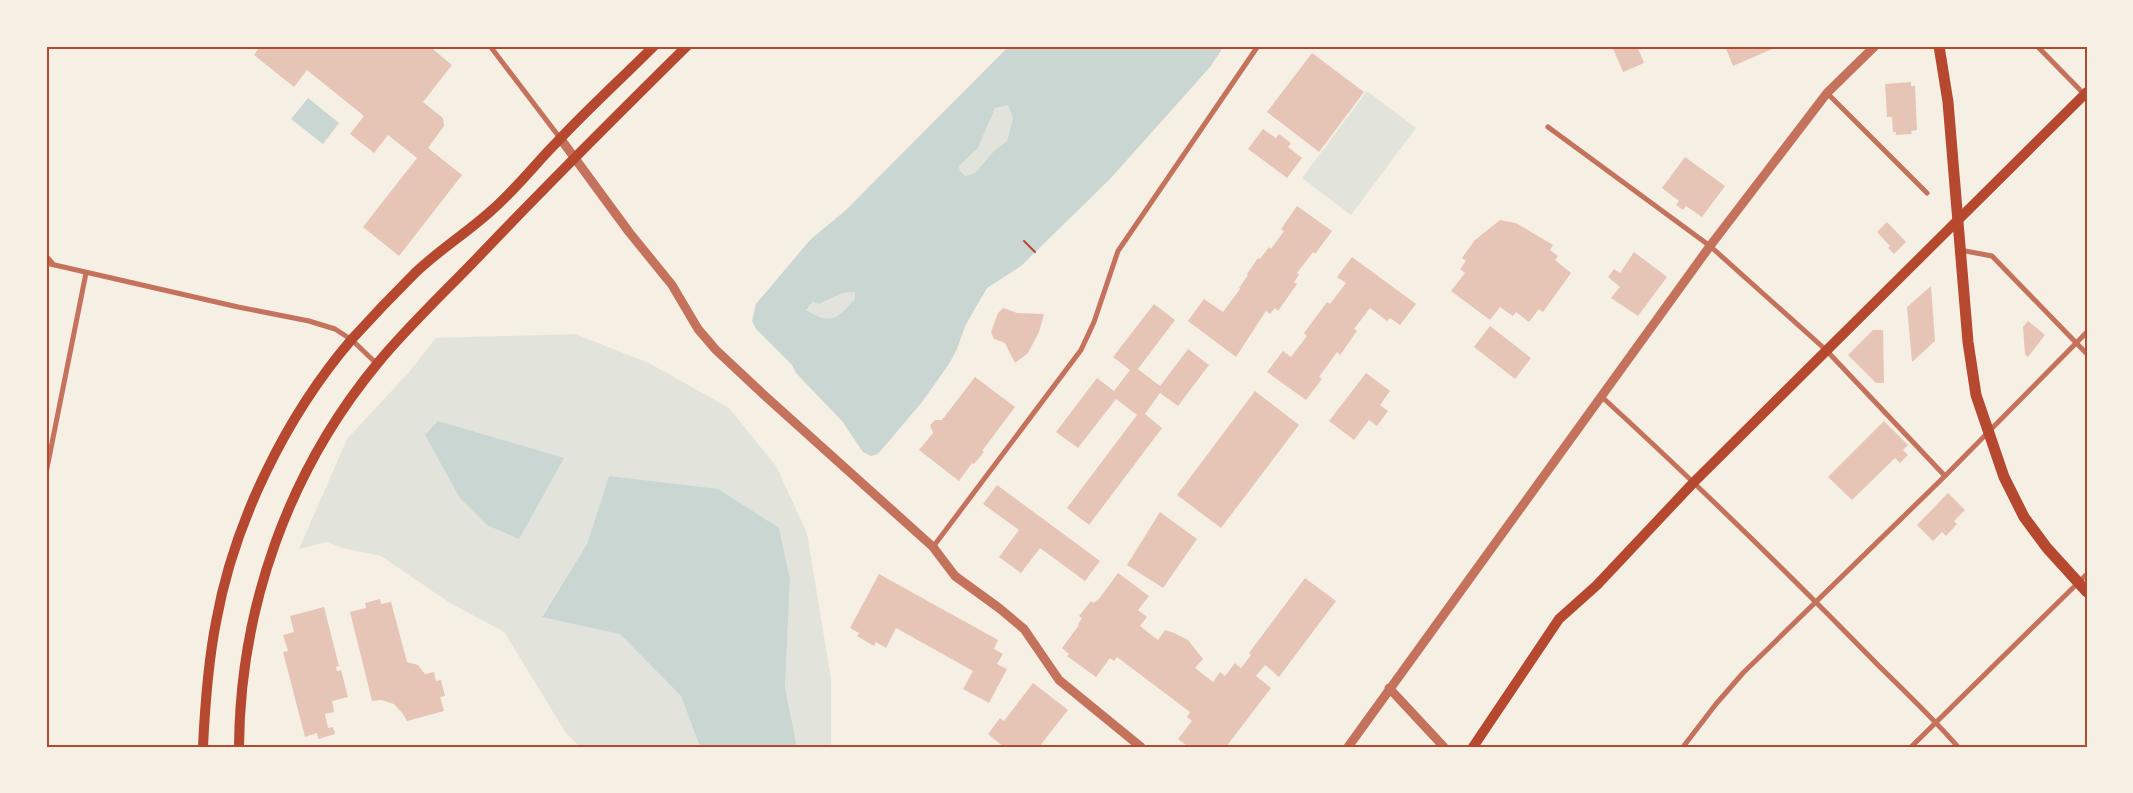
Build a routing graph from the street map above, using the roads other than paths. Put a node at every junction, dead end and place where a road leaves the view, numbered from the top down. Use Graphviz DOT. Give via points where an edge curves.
graph roads {
  1 [pos="490,46"];
  2 [pos="654,46"];
  3 [pos="687,46"];
  4 [pos="1258,46"];
  5 [pos="1876,46"];
  6 [pos="1939,46"];
  7 [pos="2037,46"];
  8 [pos="1827,94"];
  9 [pos="2086,94"];
  10 [pos="1548,127"];
  11 [pos="560,138"];
  12 [pos="575,157"];
  13 [pos="1927,193"];
  14 [pos="1958,218"];
  15 [pos="1710,246"];
  16 [pos="1960,250"];
  17 [pos="46,256"];
  18 [pos="46,263"];
  19 [pos="53,264"];
  20 [pos="86,273"];
  21 [pos="2087,332"];
  22 [pos="352,340"];
  23 [pos="2076,342"];
  24 [pos="1826,350"];
  25 [pos="2087,354"];
  26 [pos="377,364"];
  27 [pos="1602,397"];
  28 [pos="1987,433"];
  29 [pos="46,473"];
  30 [pos="1945,476"];
  31 [pos="1694,482"];
  32 [pos="933,546"];
  33 [pos="2087,574"];
  34 [pos="2078,583"];
  35 [pos="2087,592"];
  36 [pos="1817,601"];
  37 [pos="1389,688"];
  38 [pos="1936,721"];
  39 [pos="203,747"];
  40 [pos="239,747"];
  41 [pos="1141,747"];
  42 [pos="1348,747"];
  43 [pos="1444,747"];
  44 [pos="1473,747"];
  45 [pos="1683,747"];
  46 [pos="1911,747"];
  47 [pos="1958,747"];
  1 -- 11 [label="street"];
  2 -- 11 [label="main road"];
  3 -- 12 [label="main road"];
  4 -- 32 [label="street" via="1118,251 1081,350"];
  5 -- 8 [label="street"];
  6 -- 14 [label="main road" via="1948,102"];
  7 -- 9 [label="street"];
  8 -- 13 [label="street"];
  8 -- 15 [label="street"];
  9 -- 14 [label="main road"];
  10 -- 15 [label="street"];
  11 -- 12 [label="street"];
  11 -- 22 [label="main road" via="493,210 417,272"];
  12 -- 26 [label="main road"];
  12 -- 32 [label="street" via="672,285 698,329 716,350"];
  14 -- 16 [label="main road"];
  14 -- 24 [label="main road"];
  15 -- 24 [label="street"];
  15 -- 27 [label="street"];
  16 -- 23 [label="street" via="1992,256"];
  16 -- 28 [label="main road" via="1968,342 1976,395"];
  17 -- 19 [label="street"];
  18 -- 19 [label="street"];
  19 -- 20 [label="street"];
  20 -- 22 [label="street" via="309,321 335,329"];
  20 -- 29 [label="street"];
  21 -- 23 [label="street"];
  22 -- 26 [label="street"];
  22 -- 39 [label="main road" via="314,391 281,444 244,521 216,619"];
  23 -- 25 [label="street"];
  23 -- 28 [label="street"];
  24 -- 30 [label="street"];
  24 -- 31 [label="main road"];
  26 -- 40 [label="main road" via="344,407 308,467 271,553 255,606 246,656"];
  27 -- 31 [label="street"];
  27 -- 37 [label="street"];
  28 -- 30 [label="street"];
  28 -- 34 [label="main road" via="2024,517"];
  30 -- 36 [label="street"];
  31 -- 36 [label="street"];
  31 -- 44 [label="main road" via="1597,585 1559,619"];
  32 -- 41 [label="street" via="955,576 1024,628 1059,680"];
  33 -- 34 [label="street"];
  34 -- 35 [label="main road"];
  34 -- 38 [label="street"];
  36 -- 38 [label="street"];
  36 -- 45 [label="street" via="1743,673"];
  37 -- 42 [label="street"];
  37 -- 43 [label="street"];
  38 -- 46 [label="street"];
  38 -- 47 [label="street"];
}
